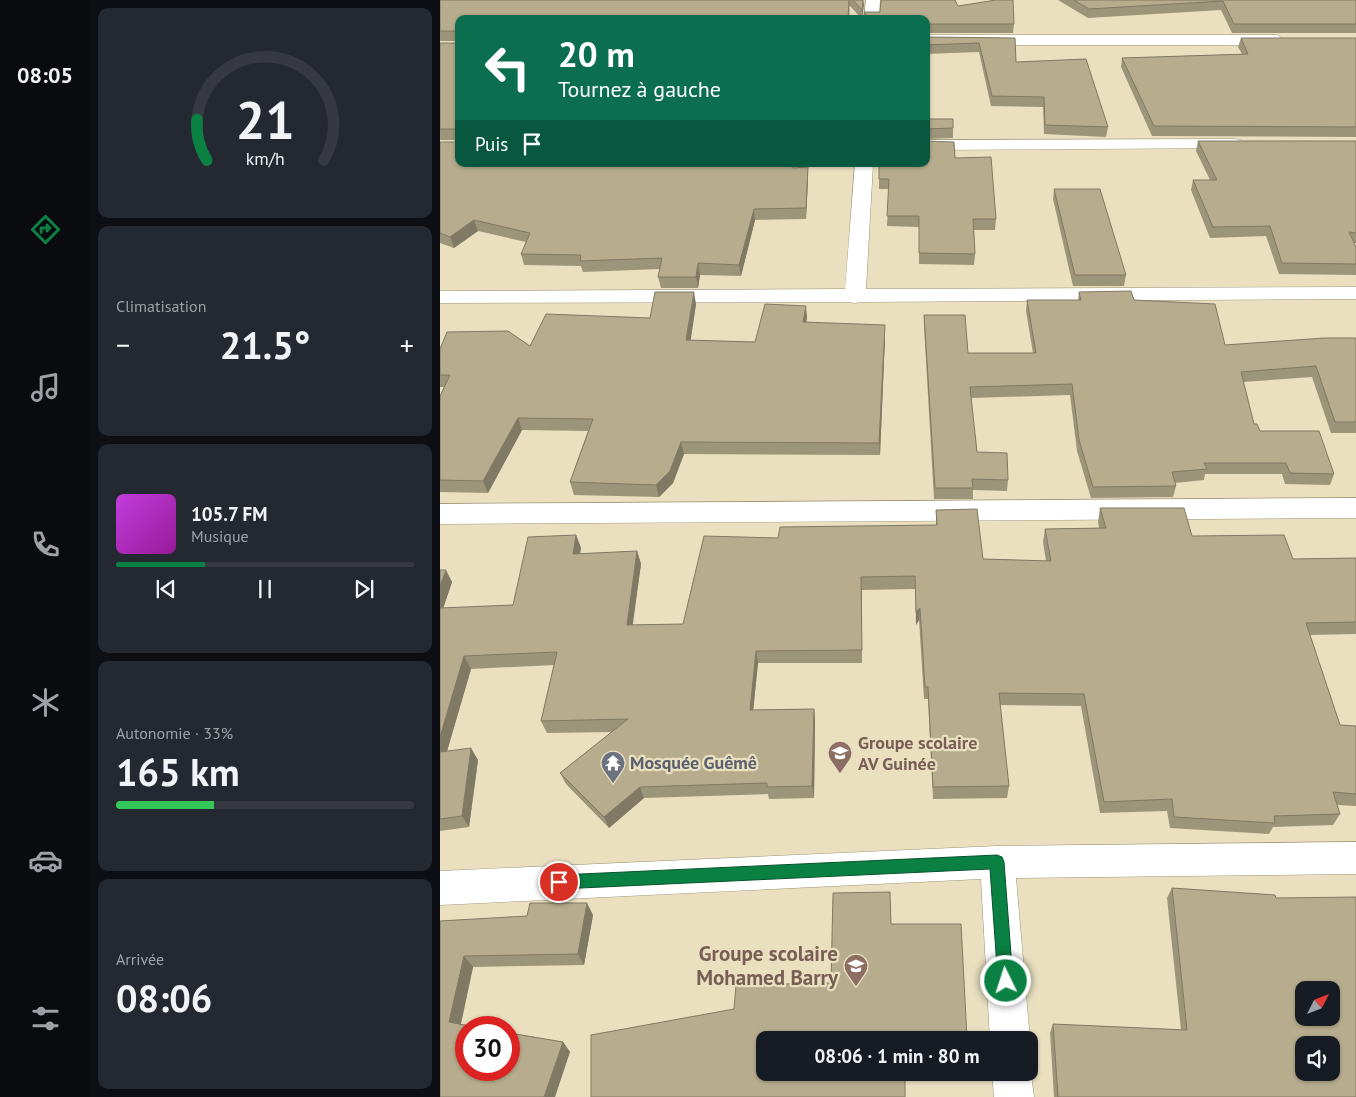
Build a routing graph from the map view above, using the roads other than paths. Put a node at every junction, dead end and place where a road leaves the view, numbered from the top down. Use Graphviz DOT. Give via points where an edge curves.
graph roads {
  1 [pos="873,0"];
  2 [pos="871,15"];
  3 [pos="930,40"];
  4 [pos="1296,40"];
  5 [pos="1256,144"];
  6 [pos="930,145"];
  7 [pos="864,167"];
  8 [pos="1356,294"];
  9 [pos="440,297"];
  10 [pos="854,297"];
  11 [pos="1356,508"];
  12 [pos="440,514"];
  13 [pos="1356,858"];
  14 [pos="997,862"];
  15 [pos="440,888"];
  16 [pos="1009,1031"];
  17 [pos="1013,1081"];
  18 [pos="1014,1097"];
  1 -- 2 [label="street"];
  3 -- 4 [label="street"];
  5 -- 6 [label="street"];
  7 -- 10 [label="street"];
  8 -- 10 [label="street"];
  9 -- 10 [label="street"];
  11 -- 12 [label="street"];
  13 -- 14 [label="street"];
  14 -- 15 [label="street"];
  14 -- 16 [label="street"];
  17 -- 18 [label="street"];
}
